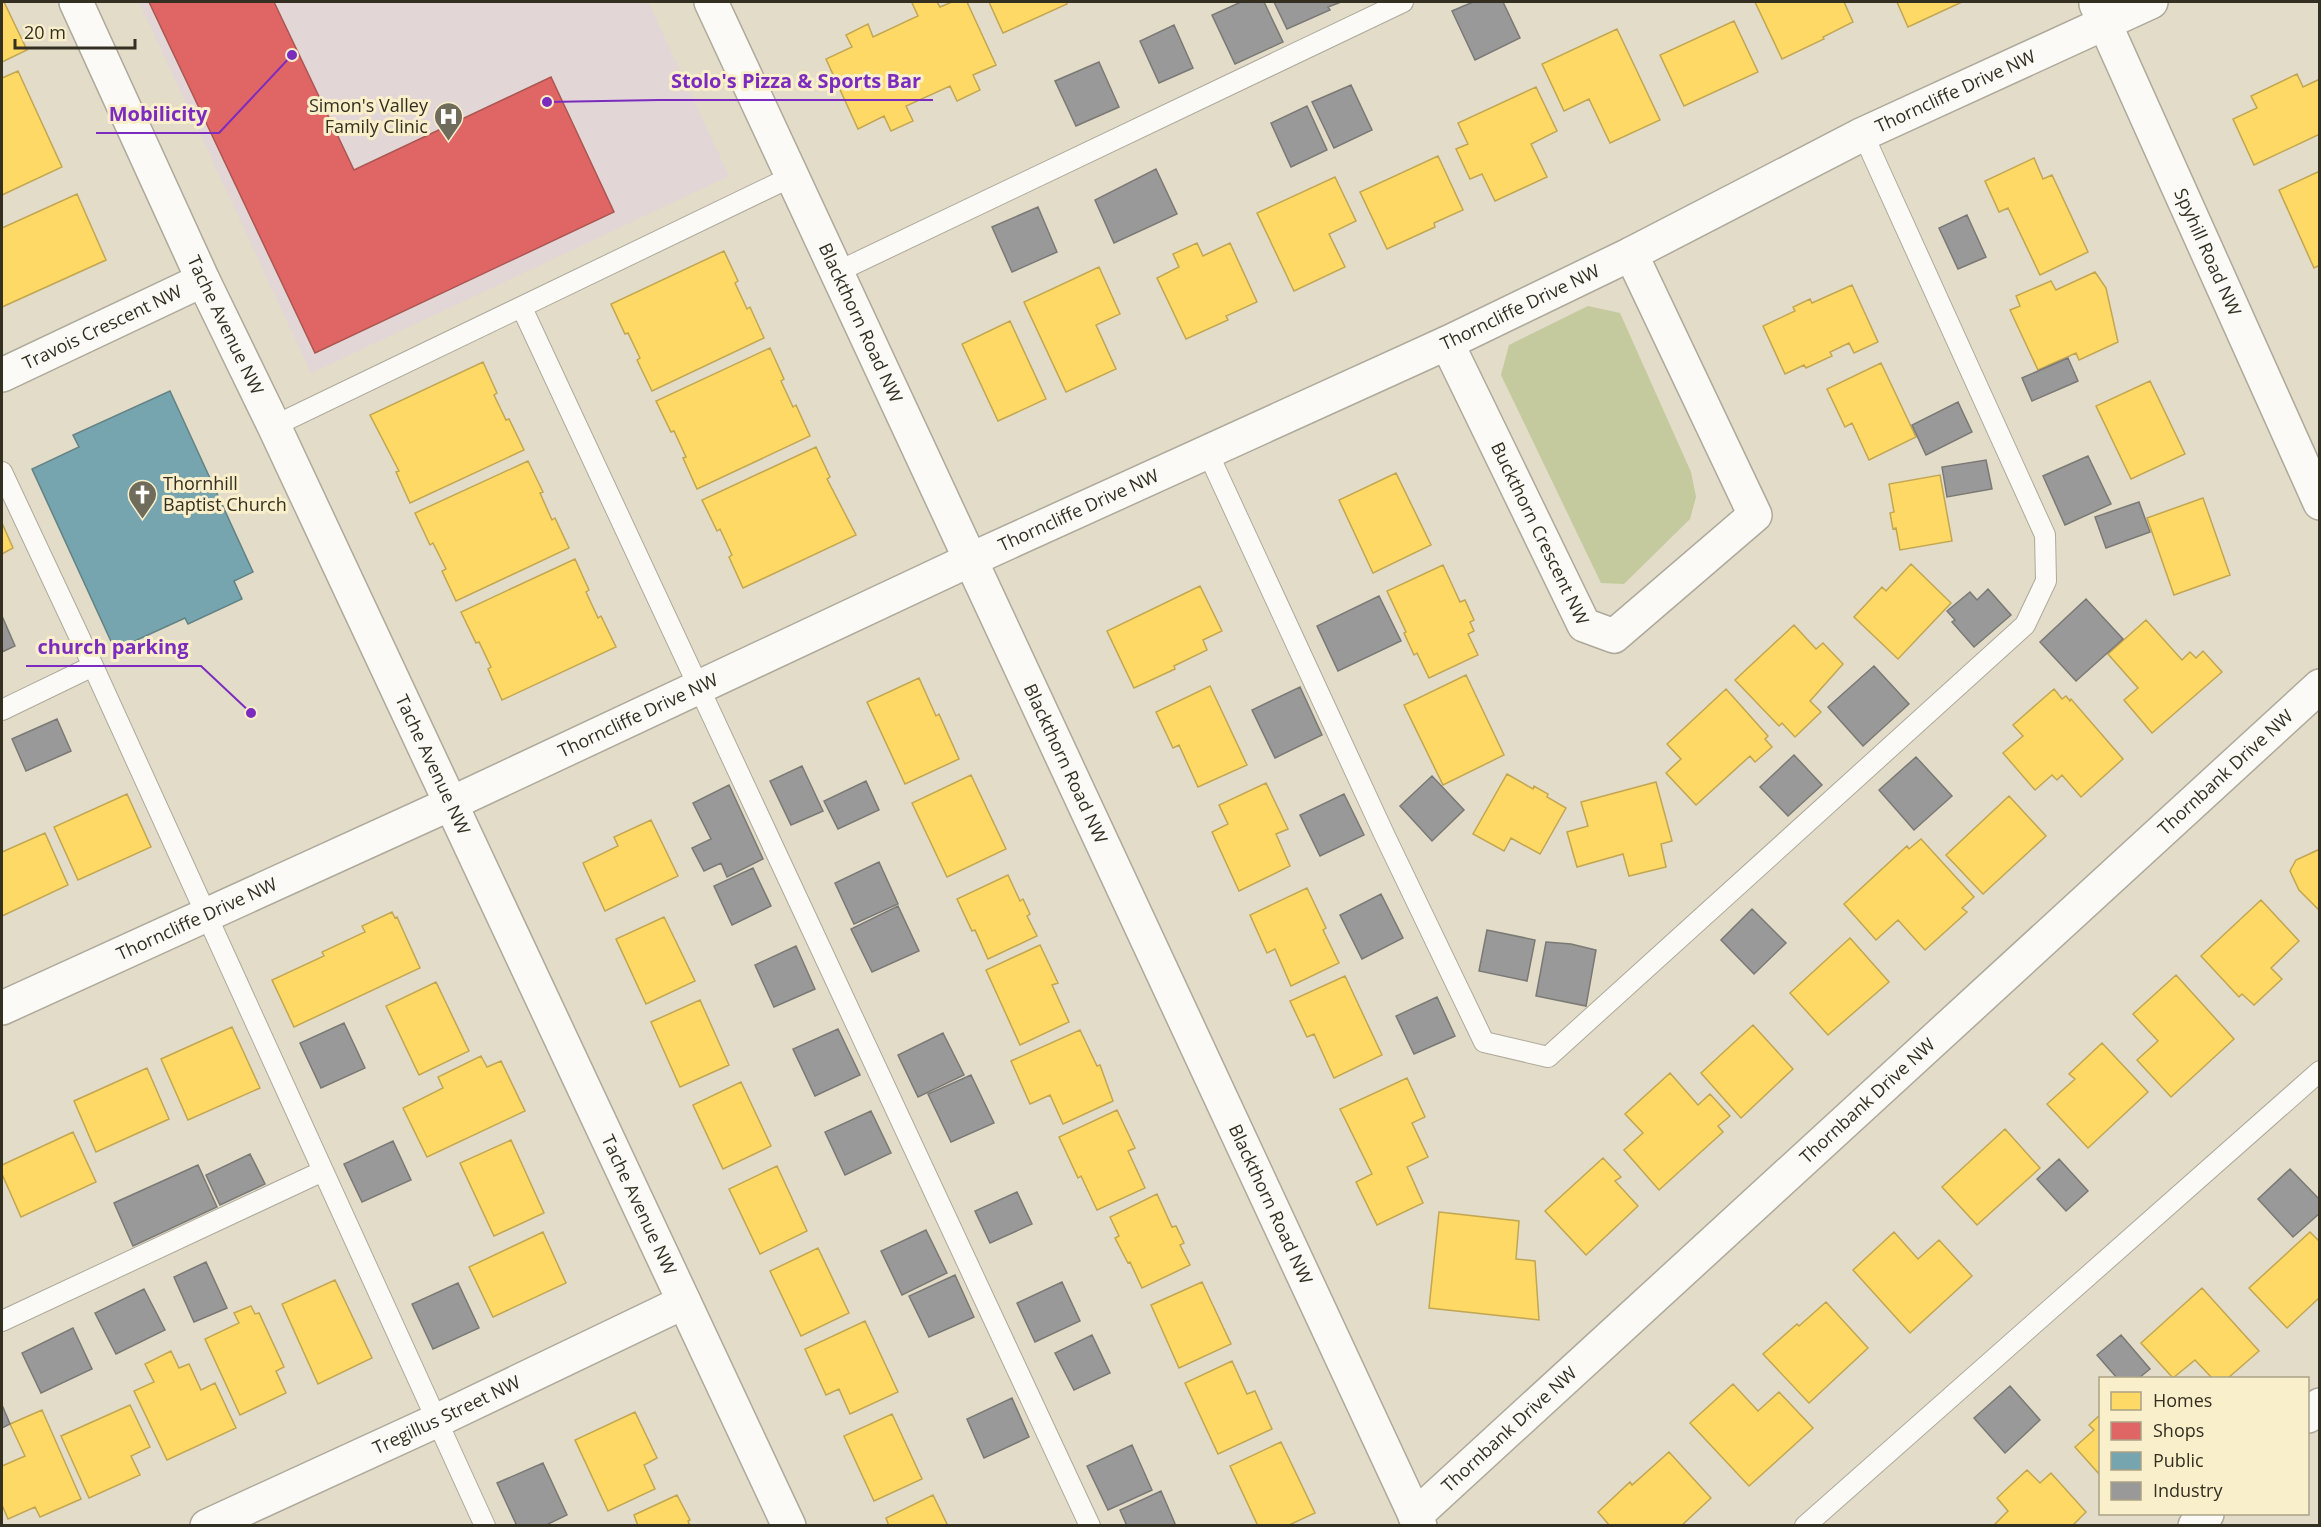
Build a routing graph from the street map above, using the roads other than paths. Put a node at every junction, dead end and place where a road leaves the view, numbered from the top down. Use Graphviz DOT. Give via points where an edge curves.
graph roads {
  1 [pos="76,2"];
  2 [pos="711,2"];
  3 [pos="1402,2"];
  4 [pos="2151,2"];
  5 [pos="2099,12"];
  6 [pos="1863,134"];
  7 [pos="793,176"];
  8 [pos="1631,254"];
  9 [pos="837,272"];
  10 [pos="203,280"];
  11 [pos="522,308"];
  12 [pos="1447,343"];
  13 [pos="2,375"];
  14 [pos="274,426"];
  15 [pos="1207,452"];
  16 [pos="2,472"];
  17 [pos="2319,503"];
  18 [pos="972,559"];
  19 [pos="93,666"];
  20 [pos="699,685"];
  21 [pos="2319,686"];
  22 [pos="2,710"];
  23 [pos="452,803"];
  24 [pos="206,916"];
  25 [pos="2,1008"];
  26 [pos="2319,1071"];
  27 [pos="323,1172"];
  28 [pos="684,1302"];
  29 [pos="2,1321"];
  30 [pos="438,1420"];
  31 [pos="2206,1515"];
  32 [pos="1418,1521"];
  33 [pos="207,1526"];
  34 [pos="485,1526"];
  35 [pos="789,1526"];
  36 [pos="1090,1526"];
  37 [pos="1806,1526"];
  38 [pos="2194,1526"];
  1 -- 10 [label="street, Tache Avenue NW"];
  2 -- 7 [label="street, Blackthorn Road NW"];
  3 -- 9 [label="lane"];
  4 -- 5 [label="street, Thorncliffe Drive NW"];
  5 -- 6 [label="street, Thorncliffe Drive NW"];
  5 -- 17 [label="street, Spyhill Road NW"];
  6 -- 8 [label="street, Thorncliffe Drive NW"];
  6 -- 15 [label="lane" via="2045,535 2046,581 2025,625 1548,1058 1484,1042"];
  7 -- 9 [label="street, Blackthorn Road NW"];
  7 -- 11 [label="lane"];
  8 -- 12 [label="street, Thorncliffe Drive NW"];
  8 -- 12 [label="street, Buckthorn Crescent NW" via="1755,515 1614,636 1584,625"];
  9 -- 18 [label="street, Blackthorn Road NW"];
  10 -- 13 [label="street, Travois Crescent NW"];
  10 -- 14 [label="street, Tache Avenue NW"];
  11 -- 14 [label="lane"];
  11 -- 20 [label="lane"];
  12 -- 15 [label="street, Thorncliffe Drive NW"];
  14 -- 23 [label="street, Tache Avenue NW"];
  15 -- 18 [label="street, Thorncliffe Drive NW"];
  16 -- 19 [label="lane"];
  18 -- 20 [label="street, Thorncliffe Drive NW"];
  18 -- 32 [label="street, Blackthorn Road NW"];
  19 -- 22 [label="lane"];
  19 -- 24 [label="lane"];
  20 -- 23 [label="street, Thorncliffe Drive NW"];
  20 -- 36 [label="lane"];
  21 -- 32 [label="street, Thornbank Drive NW"];
  23 -- 24 [label="street, Thorncliffe Drive NW"];
  23 -- 28 [label="street, Tache Avenue NW"];
  24 -- 25 [label="street, Thorncliffe Drive NW"];
  24 -- 27 [label="lane"];
  26 -- 37 [label="lane"];
  27 -- 29 [label="lane"];
  27 -- 30 [label="lane"];
  28 -- 30 [label="street, Tregillus Street NW"];
  28 -- 35 [label="street, Tache Avenue NW"];
  30 -- 33 [label="street, Tregillus Street NW"];
  30 -- 34 [label="lane"];
  31 -- 38 [label="street"];
}
